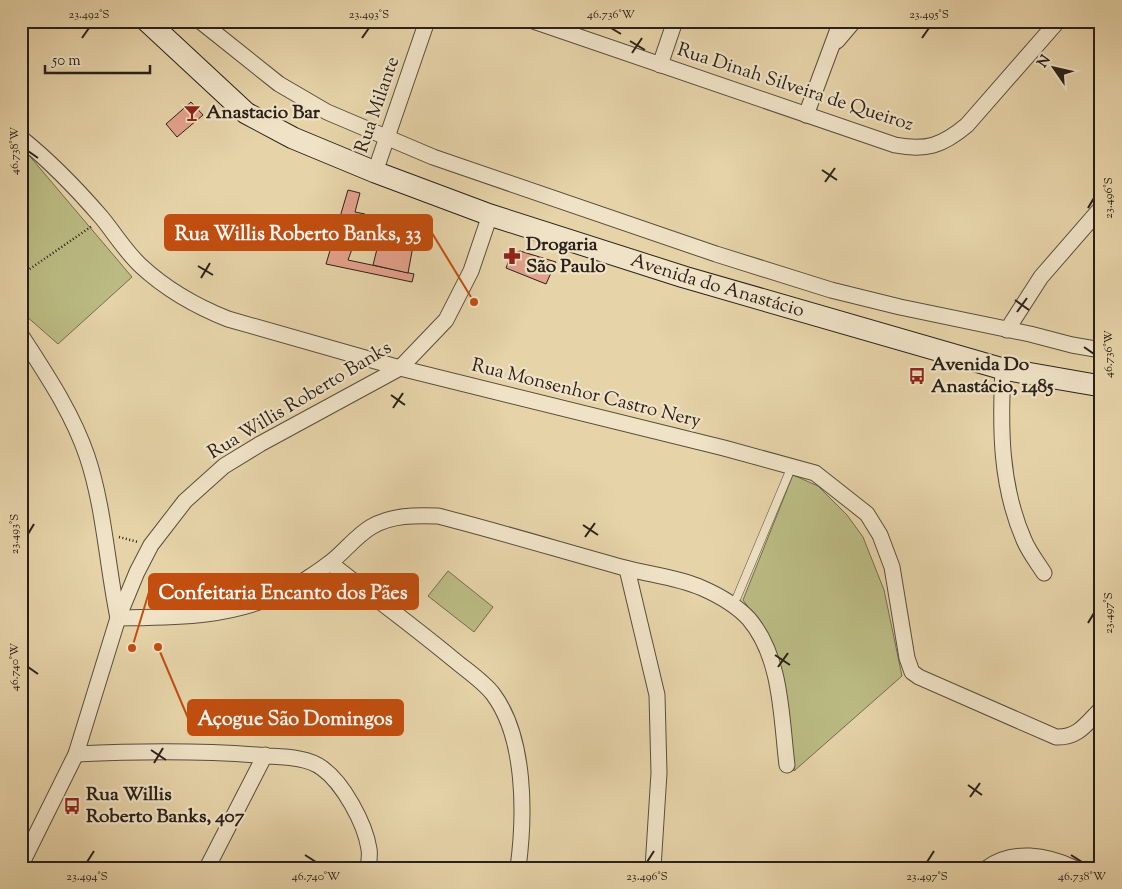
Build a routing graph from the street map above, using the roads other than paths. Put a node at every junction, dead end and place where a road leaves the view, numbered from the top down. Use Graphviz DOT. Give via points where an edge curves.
graph roads {
  1 [pos="147,21"];
  2 [pos="200,21"];
  3 [pos="428,21"];
  4 [pos="533,21"];
  5 [pos="675,21"];
  6 [pos="841,21"];
  7 [pos="854,21"];
  8 [pos="1058,21"];
  9 [pos="833,45"];
  10 [pos="660,65"];
  11 [pos="806,114"];
  12 [pos="21,138"];
  13 [pos="388,138"];
  14 [pos="376,172"];
  15 [pos="1101,208"];
  16 [pos="490,215"];
  17 [pos="1007,330"];
  18 [pos="21,335"];
  19 [pos="1101,350"];
  20 [pos="400,368"];
  21 [pos="1004,369"];
  22 [pos="1101,386"];
  23 [pos="789,473"];
  24 [pos="330,563"];
  25 [pos="628,569"];
  26 [pos="1044,573"];
  27 [pos="737,597"];
  28 [pos="118,618"];
  29 [pos="1101,710"];
  30 [pos="76,754"];
  31 [pos="265,755"];
  32 [pos="787,765"];
  33 [pos="21,865"];
  34 [pos="208,868"];
  35 [pos="368,868"];
  36 [pos="518,868"];
  37 [pos="653,868"];
  38 [pos="986,868"];
  39 [pos="1074,868"];
  1 -- 14 [label="main road, Avenida do Anastácio" via="246,112 293,138"];
  2 -- 13 [label="street, Avenida do Anastácio" via="279,84 327,112"];
  3 -- 13 [label="street, Rua Milante"];
  4 -- 10 [label="street, Rua Dinah Silveira de Queiroz"];
  5 -- 10 [label="street"];
  6 -- 9 [label="street"];
  7 -- 9 [label="street"];
  8 -- 11 [label="street, Rua Dinah Silveira de Queiroz" via="967,125 941,142 918,149 895,145"];
  9 -- 11 [label="street"];
  10 -- 11 [label="street, Rua Dinah Silveira de Queiroz"];
  12 -- 20 [label="street, Rua Monsenhor Castro Nery" via="50,161 140,265 176,295 228,319"];
  13 -- 14 [label="street, Rua Milante"];
  13 -- 17 [label="street, Avenida do Anastácio" via="716,254 822,287"];
  14 -- 16 [label="main road, Avenida do Anastácio"];
  15 -- 17 [label="street" via="1041,277"];
  16 -- 20 [label="street, Rua Willis Roberto Banks" via="471,271 446,320"];
  16 -- 21 [label="main road, Avenida do Anastácio" via="684,277"];
  17 -- 19 [label="street, Avenida do Anastácio"];
  18 -- 28 [label="street" via="65,404 83,448 98,503"];
  20 -- 28 [label="street, Rua Willis Roberto Banks" via="224,466 185,501 151,546"];
  20 -- 29 [label="street, Rua Monsenhor Castro Nery" via="815,473 867,514 880,535 892,567 912,672 1056,737 1068,738 1077,733"];
  21 -- 22 [label="main road, Avenida do Anastácio"];
  21 -- 26 [label="street" via="1000,425 1005,479 1024,542"];
  23 -- 27 [label="lane"];
  24 -- 25 [label="street" via="373,526 416,515 438,516"];
  24 -- 28 [label="street" via="281,593 236,610 177,618"];
  24 -- 36 [label="street" via="440,648 493,694 506,716 519,764 522,823"];
  25 -- 32 [label="street" via="675,578 701,587 720,596 749,620 768,653 774,673"];
  25 -- 37 [label="street" via="657,695 659,773"];
  28 -- 30 [label="street, Rua Willis Roberto Banks"];
  30 -- 31 [label="street" via="150,750"];
  30 -- 33 [label="street, Rua Willis Roberto Banks"];
  31 -- 34 [label="street"];
  31 -- 35 [label="street" via="294,758 322,767 343,789 357,814 370,849"];
  38 -- 39 [label="street" via="1018,856 1043,856"];
}
